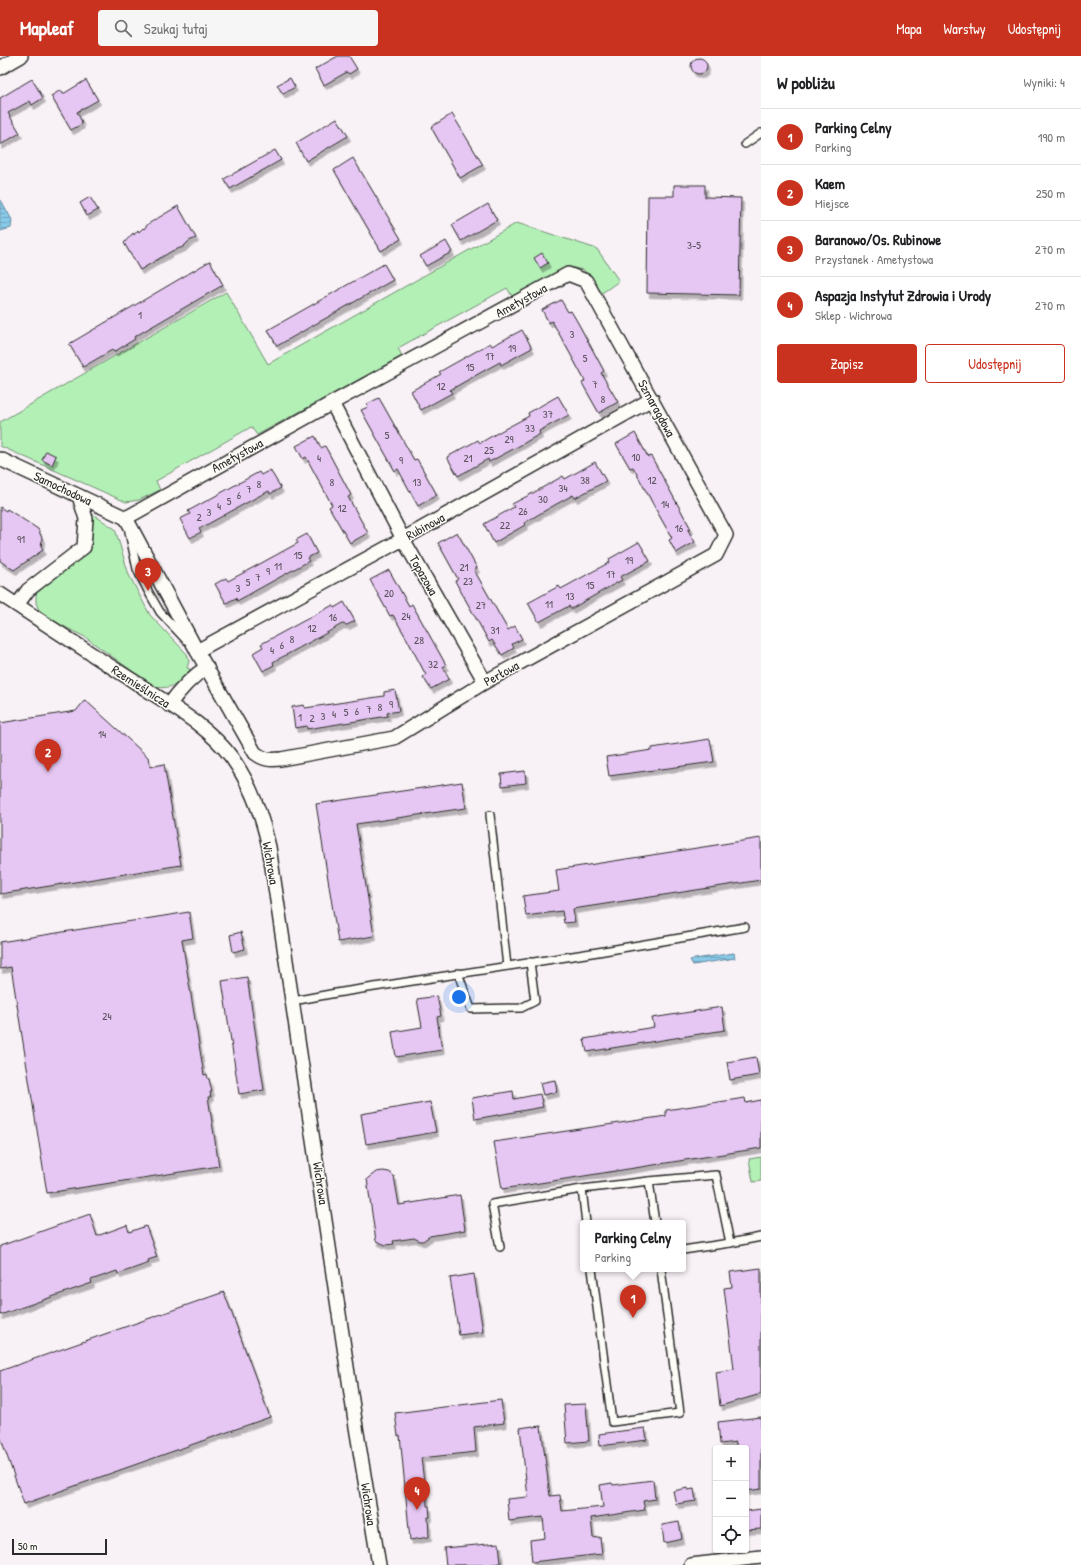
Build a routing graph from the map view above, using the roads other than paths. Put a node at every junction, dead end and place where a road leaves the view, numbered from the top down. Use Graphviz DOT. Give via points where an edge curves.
graph roads {
  1 [pos="21,56"];
  2 [pos="0,68"];
  3 [pos="761,133"];
  4 [pos="746,144"];
  5 [pos="586,281"];
  6 [pos="652,399"];
  7 [pos="332,403"];
  8 [pos="0,459"];
  9 [pos="78,496"];
  10 [pos="126,518"];
  11 [pos="726,535"];
  12 [pos="403,538"];
  13 [pos="0,594"];
  14 [pos="17,605"];
  15 [pos="197,651"];
  16 [pos="206,667"];
  17 [pos="485,682"];
  18 [pos="170,705"];
  19 [pos="257,803"];
  20 [pos="490,815"];
  21 [pos="745,927"];
  22 [pos="530,962"];
  23 [pos="507,966"];
  24 [pos="458,973"];
  25 [pos="293,1001"];
  26 [pos="649,1181"];
  27 [pos="582,1189"];
  28 [pos="586,1220"];
  29 [pos="655,1220"];
  30 [pos="761,1238"];
  31 [pos="730,1243"];
  32 [pos="500,1247"];
  33 [pos="686,1250"];
  34 [pos="592,1272"];
  35 [pos="661,1272"];
  36 [pos="761,1557"];
  37 [pos="379,1565"];
  38 [pos="691,1565"];
  1 -- 2 [label="street"];
  3 -- 4 [label="lane"];
  5 -- 6 [label="street, Szmaragdowa"];
  5 -- 7 [label="street, Ametystowa" via="568,274"];
  6 -- 11 [label="street, Szmaragdowa"];
  6 -- 12 [label="street, Rubinowa"];
  7 -- 10 [label="street, Ametystowa"];
  7 -- 12 [label="street, Topazowa"];
  8 -- 9 [label="street, Samochodowa"];
  9 -- 10 [label="street, Samochodowa"];
  9 -- 14 [label="street" via="86,519 84,547 28,590"];
  10 -- 15 [label="street"];
  11 -- 17 [label="street, Perłowa" via="716,555"];
  12 -- 15 [label="street, Rubinowa"];
  12 -- 17 [label="street, Topazowa"];
  13 -- 14 [label="street, Rzemieślnicza"];
  14 -- 18 [label="street, Rzemieślnicza"];
  15 -- 16 [label="street"];
  16 -- 17 [label="street, Perłowa" via="256,753 270,760 394,738"];
  16 -- 18 [label="street"];
  18 -- 19 [label="street, Rzemieślnicza" via="198,725 231,757"];
  19 -- 25 [label="street, Wichrowa" via="269,847"];
  20 -- 23 [label="lane"];
  21 -- 22 [label="lane"];
  22 -- 23 [label="lane"];
  22 -- 24 [label="lane" via="535,1001 521,1008 471,1008"];
  23 -- 24 [label="lane"];
  24 -- 25 [label="lane"];
  25 -- 37 [label="street, Wichrowa"];
  26 -- 27 [label="lane"];
  26 -- 29 [label="lane"];
  26 -- 31 [label="lane" via="716,1175"];
  27 -- 28 [label="lane"];
  27 -- 32 [label="lane" via="492,1204"];
  30 -- 31 [label="lane"];
  31 -- 33 [label="lane"];
  34 -- 35 [label="lane" via="612,1422 680,1413"];
  36 -- 38 [label="street"];
}
